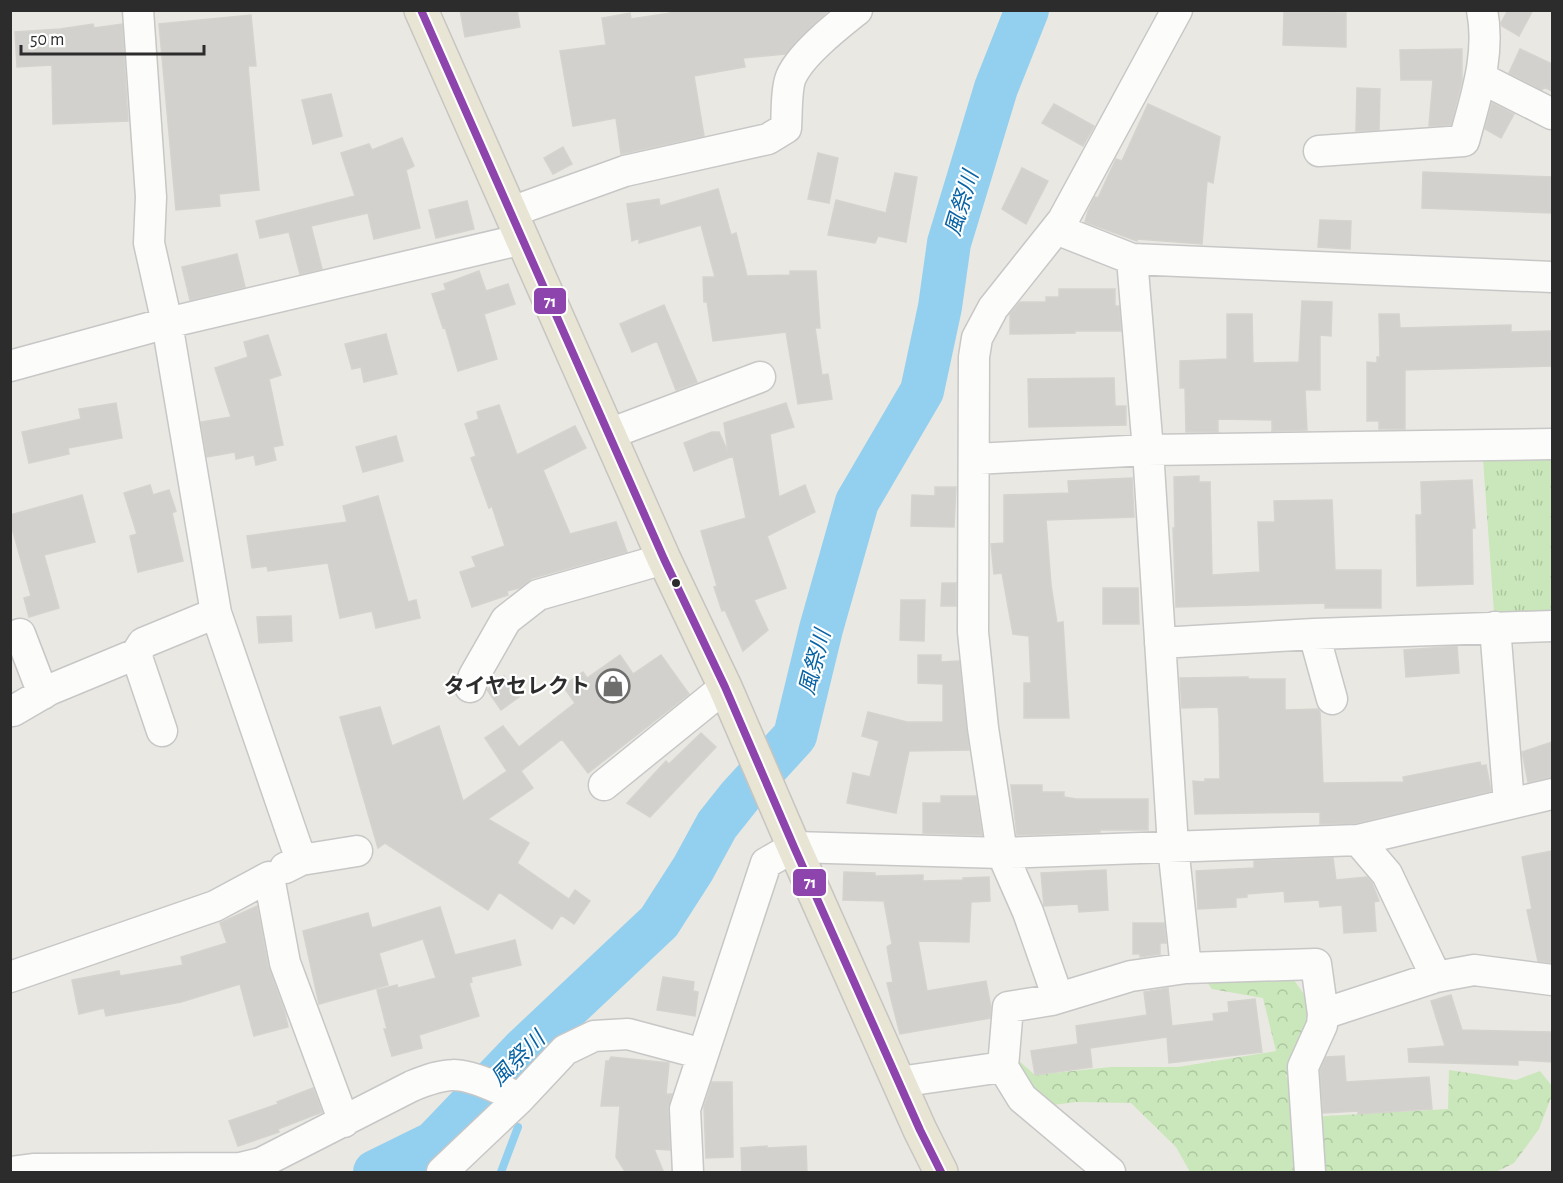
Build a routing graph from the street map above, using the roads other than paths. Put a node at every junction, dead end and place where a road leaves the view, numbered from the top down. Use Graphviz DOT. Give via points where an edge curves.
graph roads {
  1 [pos="138,10"];
  2 [pos="421,10"];
  3 [pos="856,10"];
  4 [pos="1177,10"];
  5 [pos="1482,10"];
  6 [pos="1481,78"];
  7 [pos="1552,114"];
  8 [pos="1319,151"];
  9 [pos="517,225"];
  10 [pos="1056,229"];
  11 [pos="1132,259"];
  12 [pos="1552,277"];
  13 [pos="167,323"];
  14 [pos="10,366"];
  15 [pos="760,377"];
  16 [pos="609,434"];
  17 [pos="1552,444"];
  18 [pos="1148,450"];
  19 [pos="975,459"];
  20 [pos="664,559"];
  21 [pos="216,613"];
  22 [pos="1552,626"];
  23 [pos="1495,627"];
  24 [pos="20,634"];
  25 [pos="1314,634"];
  26 [pos="1160,643"];
  27 [pos="136,654"];
  28 [pos="470,687"];
  29 [pos="725,687"];
  30 [pos="43,694"];
  31 [pos="1332,699"];
  32 [pos="13,711"];
  33 [pos="162,731"];
  34 [pos="604,785"];
  35 [pos="1552,794"];
  36 [pos="1509,804"];
  37 [pos="1358,840"];
  38 [pos="1173,846"];
  39 [pos="794,847"];
  40 [pos="357,851"];
  41 [pos="1002,853"];
  42 [pos="301,860"];
  43 [pos="269,877"];
  44 [pos="1186,968"];
  45 [pos="10,977"];
  46 [pos="1436,977"];
  47 [pos="1552,980"];
  48 [pos="1058,998"];
  49 [pos="1323,1014"];
  50 [pos="704,1054"];
  51 [pos="1003,1067"];
  52 [pos="898,1082"];
  53 [pos="516,1097"];
  54 [pos="344,1122"];
  55 [pos="450,1170"];
  56 [pos="10,1172"];
  57 [pos="688,1173"];
  58 [pos="941,1173"];
  59 [pos="1110,1173"];
  60 [pos="1310,1173"];
  1 -- 13 [label="street" via="151,197 149,243"];
  2 -- 9 [label="main road"];
  3 -- 9 [label="street" via="798,65 790,79 786,128 768,139 625,171"];
  4 -- 10 [label="street"];
  5 -- 6 [label="street" via="1486,28"];
  6 -- 7 [label="street"];
  6 -- 8 [label="street" via="1464,141"];
  9 -- 13 [label="street"];
  9 -- 16 [label="main road"];
  10 -- 11 [label="street"];
  10 -- 19 [label="street" via="993,308 977,338"];
  11 -- 12 [label="street"];
  11 -- 18 [label="street"];
  13 -- 14 [label="street"];
  13 -- 21 [label="street"];
  15 -- 16 [label="street"];
  16 -- 20 [label="main road"];
  17 -- 18 [label="street"];
  18 -- 19 [label="street"];
  18 -- 26 [label="street"];
  19 -- 41 [label="street" via="973,632"];
  20 -- 28 [label="street" via="538,595 506,620"];
  20 -- 29 [label="main road"];
  21 -- 27 [label="street" via="142,643"];
  21 -- 42 [label="street"];
  22 -- 23 [label="street"];
  23 -- 25 [label="street"];
  23 -- 36 [label="street"];
  24 -- 30 [label="street"];
  25 -- 26 [label="street"];
  25 -- 31 [label="street"];
  26 -- 38 [label="street"];
  27 -- 30 [label="street"];
  27 -- 33 [label="street"];
  29 -- 34 [label="street"];
  29 -- 39 [label="main road"];
  30 -- 32 [label="street"];
  35 -- 36 [label="street"];
  36 -- 37 [label="street"];
  37 -- 38 [label="street"];
  37 -- 46 [label="street" via="1387,874"];
  38 -- 41 [label="street"];
  38 -- 44 [label="street"];
  39 -- 41 [label="street"];
  39 -- 50 [label="street" via="766,863"];
  39 -- 52 [label="main road"];
  40 -- 42 [label="street"];
  41 -- 48 [label="street"];
  42 -- 43 [label="street"];
  43 -- 45 [label="street" via="215,906"];
  43 -- 54 [label="street" via="285,963"];
  44 -- 48 [label="street" via="1131,976"];
  44 -- 49 [label="street" via="1316,964"];
  46 -- 47 [label="street" via="1474,970"];
  46 -- 49 [label="street"];
  48 -- 51 [label="street" via="1008,1007"];
  49 -- 60 [label="street" via="1303,1067"];
  50 -- 53 [label="street" via="628,1034 594,1036 565,1050"];
  50 -- 57 [label="street" via="685,1109"];
  51 -- 52 [label="street"];
  51 -- 59 [label="street" via="1022,1098"];
  52 -- 58 [label="main road"];
  53 -- 54 [label="street" via="459,1074 436,1076"];
  53 -- 55 [label="street"];
  54 -- 56 [label="street" via="261,1163 240,1168"];
}
